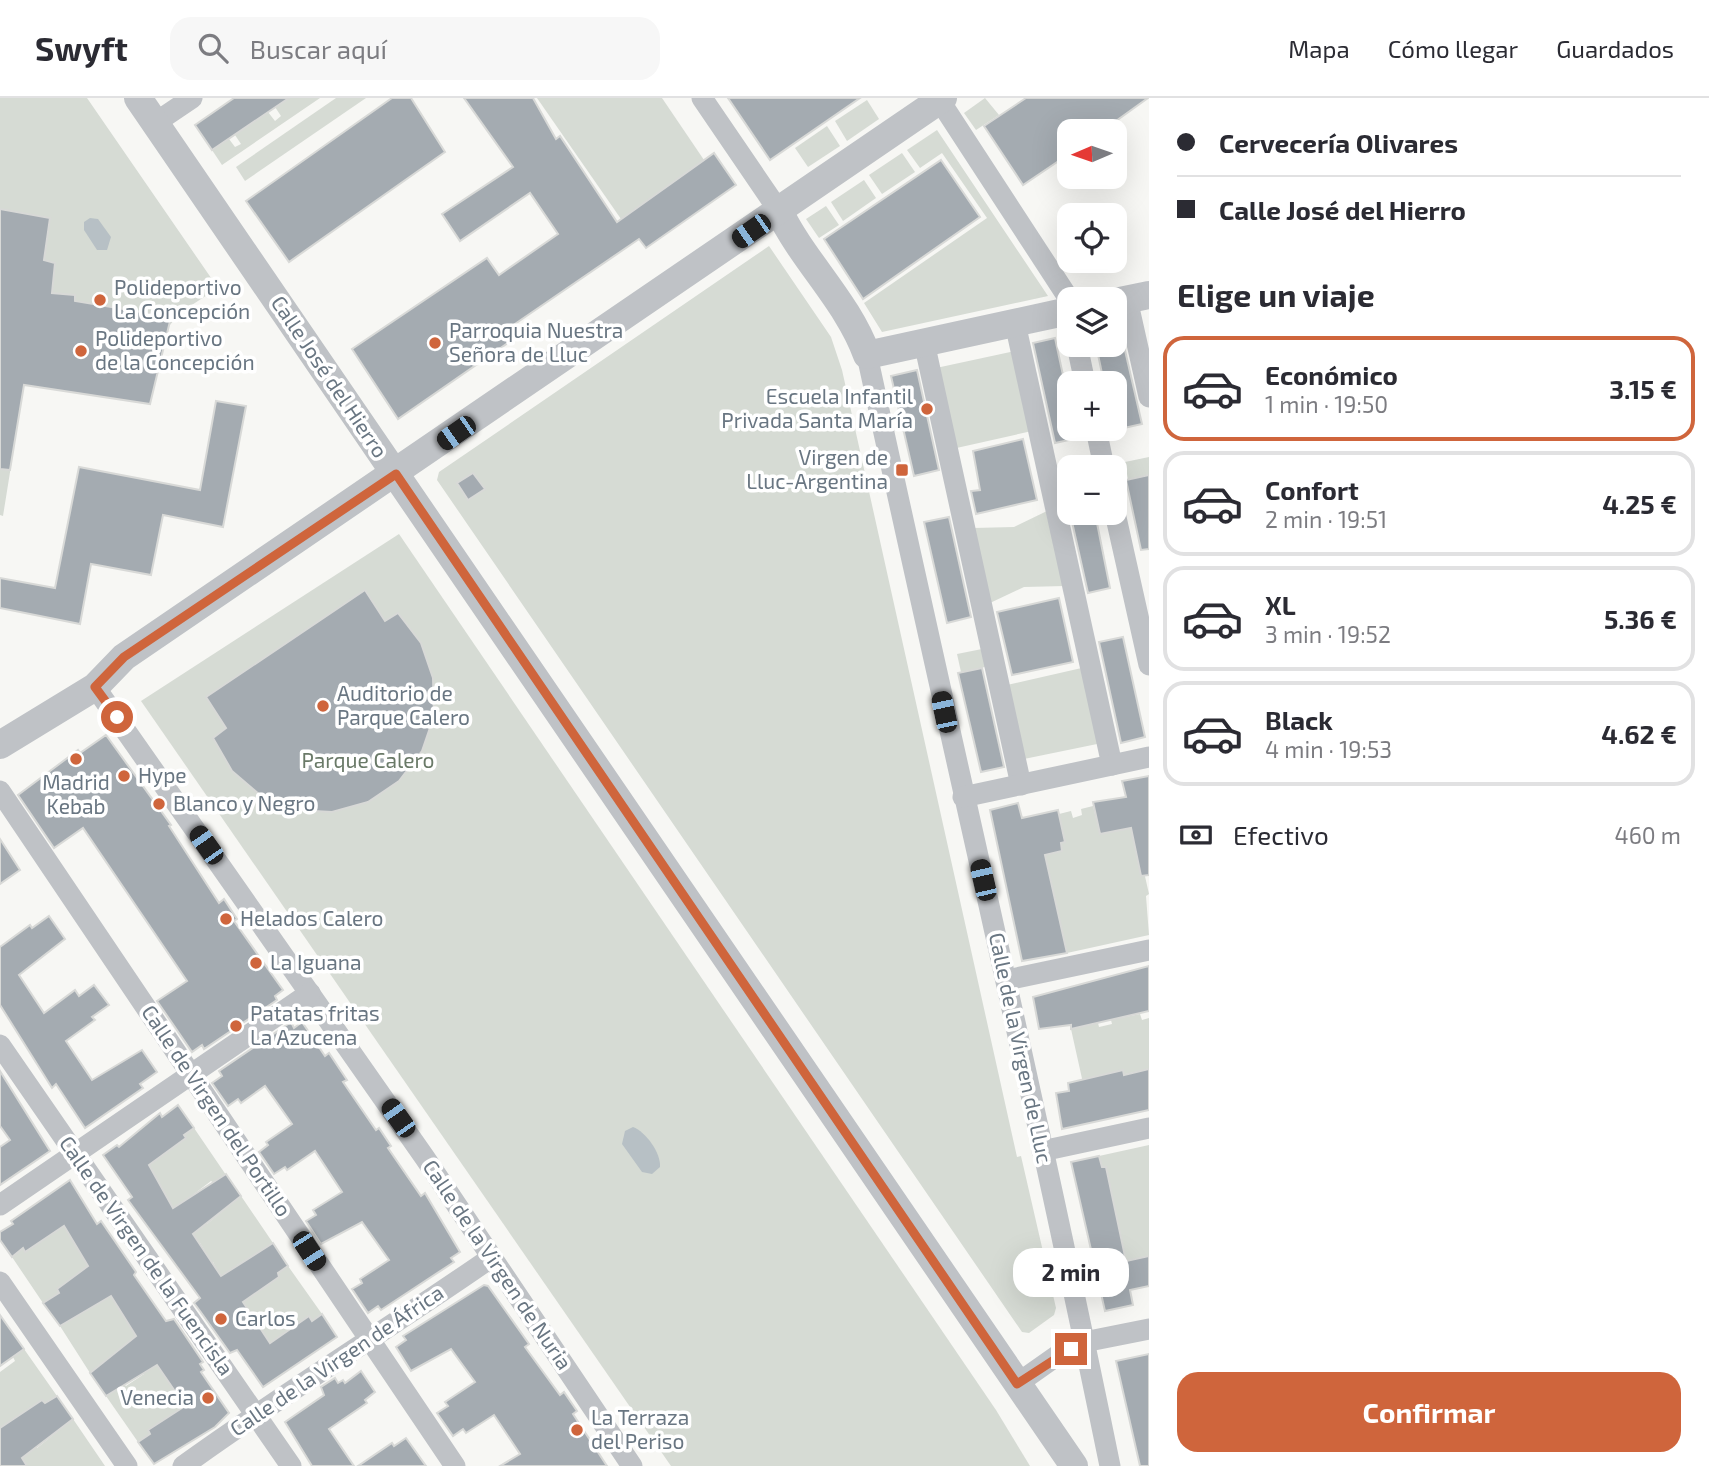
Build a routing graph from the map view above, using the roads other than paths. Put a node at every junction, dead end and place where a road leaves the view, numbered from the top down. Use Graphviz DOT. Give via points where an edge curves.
graph roads {
  1 [pos="138,98"];
  2 [pos="192,98"];
  3 [pos="702,98"];
  4 [pos="940,99"];
  5 [pos="155,123"];
  6 [pos="779,211"];
  7 [pos="1061,287"];
  8 [pos="1130,299"];
  9 [pos="1057,314"];
  10 [pos="1015,323"];
  11 [pos="924,342"];
  12 [pos="867,355"];
  13 [pos="1149,397"];
  14 [pos="396,474"];
  15 [pos="1118,525"];
  16 [pos="1149,665"];
  17 [pos="95,687"];
  18 [pos="0,745"];
  19 [pos="1149,757"];
  20 [pos="1112,765"];
  21 [pos="1021,785"];
  22 [pos="0,791"];
  23 [pos="964,797"];
  24 [pos="1149,950"];
  25 [pos="1007,981"];
  26 [pos="310,993"];
  27 [pos="0,1045"];
  28 [pos="192,1073"];
  29 [pos="1149,1128"];
  30 [pos="75,1152"];
  31 [pos="1042,1152"];
  32 [pos="0,1205"];
  33 [pos="492,1256"];
  34 [pos="0,1282"];
  35 [pos="1149,1329"];
  36 [pos="369,1342"];
  37 [pos="1084,1342"];
  38 [pos="1017,1384"];
  39 [pos="255,1414"];
  40 [pos="127,1466"];
  41 [pos="183,1466"];
  42 [pos="291,1466"];
  43 [pos="455,1466"];
  44 [pos="632,1466"];
  45 [pos="1074,1466"];
  46 [pos="1110,1466"];
  1 -- 5 [label="street, Calle José del Hierro"];
  2 -- 5 [label="street"];
  3 -- 6 [label="street, Calle de la Virgen de Lluc"];
  4 -- 6 [label="street"];
  4 -- 7 [label="street"];
  5 -- 14 [label="street, Calle José del Hierro"];
  6 -- 12 [label="street, Calle de la Virgen de Lluc" via="793,239 860,335"];
  6 -- 14 [label="street"];
  8 -- 13 [label="street"];
  9 -- 10 [label="street"];
  10 -- 11 [label="street"];
  10 -- 20 [label="street"];
  11 -- 12 [label="street"];
  11 -- 21 [label="street"];
  12 -- 23 [label="street, Calle de la Virgen de Lluc"];
  14 -- 17 [label="street" via="124,657"];
  14 -- 38 [label="street, Calle José del Hierro"];
  15 -- 16 [label="street"];
  17 -- 18 [label="street"];
  17 -- 26 [label="street, Calle de la Virgen de Nuria"];
  19 -- 20 [label="street"];
  20 -- 21 [label="street"];
  21 -- 23 [label="street"];
  22 -- 28 [label="street, Calle de Virgen del Portillo"];
  23 -- 25 [label="street, Calle de la Virgen de Lluc"];
  24 -- 25 [label="street"];
  25 -- 31 [label="street, Calle de la Virgen de Lluc"];
  26 -- 28 [label="street"];
  26 -- 33 [label="street, Calle de la Virgen de Nuria"];
  27 -- 30 [label="street, Calle de Virgen de la Fuencisla"];
  28 -- 30 [label="street"];
  28 -- 36 [label="street, Calle de Virgen del Portillo"];
  29 -- 31 [label="street"];
  30 -- 32 [label="street"];
  30 -- 39 [label="street, Calle de Virgen de la Fuencisla"];
  31 -- 37 [label="street, Calle de la Virgen de Lluc"];
  33 -- 36 [label="street, Calle de la Virgen de África"];
  33 -- 44 [label="street, Calle de la Virgen de Nuria"];
  34 -- 40 [label="street"];
  35 -- 37 [label="street"];
  36 -- 39 [label="street, Calle de la Virgen de África"];
  36 -- 43 [label="street, Calle de Virgen del Portillo"];
  37 -- 38 [label="street"];
  37 -- 46 [label="street, Calle de la Virgen de Lluc"];
  38 -- 45 [label="street, Calle José del Hierro"];
  39 -- 41 [label="street, Calle de la Virgen de África"];
  39 -- 42 [label="street, Calle de Virgen de la Fuencisla"];
}
